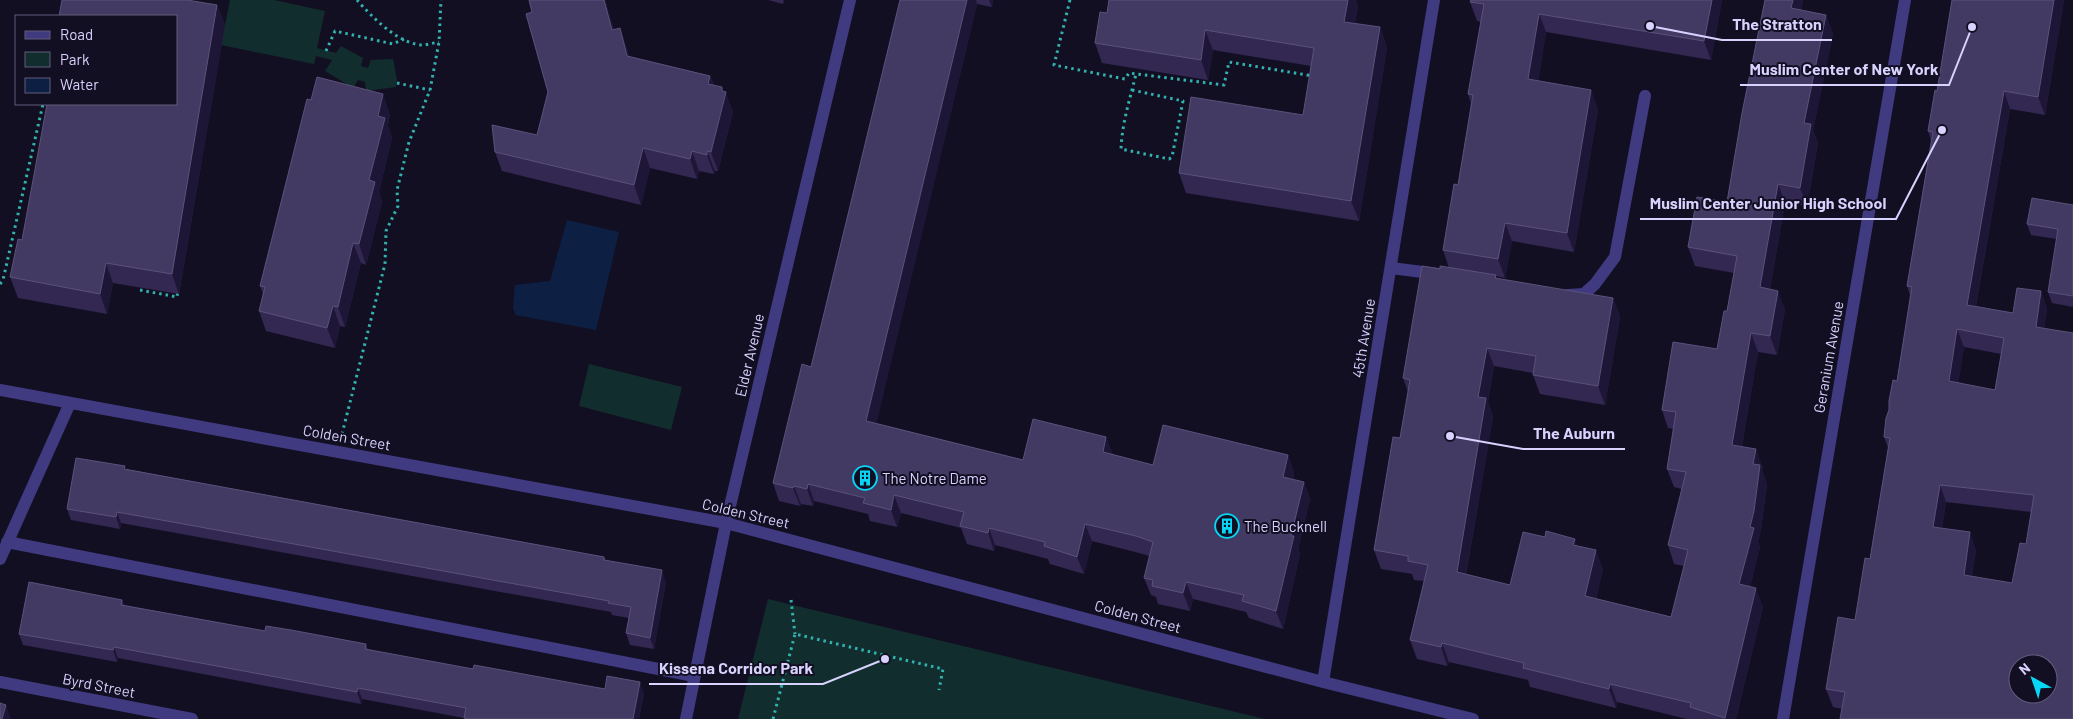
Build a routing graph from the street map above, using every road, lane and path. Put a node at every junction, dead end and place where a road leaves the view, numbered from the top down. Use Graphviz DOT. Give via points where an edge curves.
graph roads {
  1 [pos="357,0"];
  2 [pos="441,0"];
  3 [pos="850,0"];
  4 [pos="1070,0"];
  5 [pos="1434,0"];
  6 [pos="1906,0"];
  7 [pos="404,40"];
  8 [pos="439,42"];
  9 [pos="326,51"];
  10 [pos="1136,74"];
  11 [pos="1316,76"];
  12 [pos="397,83"];
  13 [pos="430,90"];
  14 [pos="1132,90"];
  15 [pos="1646,96"];
  16 [pos="43,105"];
  17 [pos="1390,268"];
  18 [pos="1452,277"];
  19 [pos="0,284"];
  20 [pos="171,286"];
  21 [pos="140,290"];
  22 [pos="1551,293"];
  23 [pos="0,390"];
  24 [pos="70,403"];
  25 [pos="338,452"];
  26 [pos="726,523"];
  27 [pos="7,542"];
  28 [pos="0,559"];
  29 [pos="791,600"];
  30 [pos="795,634"];
  31 [pos="694,676"];
  32 [pos="0,682"];
  33 [pos="1323,682"];
  34 [pos="939,690"];
  35 [pos="149,715"];
  36 [pos="192,719"];
  37 [pos="686,719"];
  38 [pos="773,719"];
  39 [pos="1473,719"];
  40 [pos="1783,719"];
  1 -- 7 [label="path" via="378,22"];
  2 -- 8 [label="path"];
  3 -- 26 [label="street, Elder Avenue"];
  4 -- 10 [label="path" via="1054,65 1125,79 1128,73"];
  5 -- 17 [label="street, 45th Avenue"];
  6 -- 40 [label="street, Geranium Avenue"];
  7 -- 8 [label="path" via="422,45"];
  7 -- 9 [label="path" via="393,44 335,31"];
  8 -- 13 [label="path"];
  10 -- 11 [label="path" via="1224,85 1229,62"];
  10 -- 14 [label="path"];
  12 -- 13 [label="path"];
  13 -- 25 [label="path" via="409,142 397,190 398,206 386,232 385,264"];
  14 -- 14 [label="path" via="1120,148 1168,159 1172,157 1183,101"];
  15 -- 22 [label="street" via="1615,257 1584,294"];
  16 -- 19 [label="path"];
  17 -- 18 [label="street"];
  17 -- 33 [label="street, 45th Avenue"];
  20 -- 21 [label="path" via="179,288 177,297"];
  23 -- 24 [label="street, Colden Street"];
  24 -- 25 [label="street, Colden Street"];
  24 -- 27 [label="street"];
  25 -- 26 [label="street, Colden Street"];
  26 -- 31 [label="street, Elder Avenue"];
  26 -- 33 [label="street, Colden Street"];
  27 -- 28 [label="street"];
  27 -- 31 [label="street"];
  29 -- 30 [label="path"];
  30 -- 34 [label="path" via="943,669"];
  30 -- 38 [label="path"];
  31 -- 37 [label="street, Elder Avenue"];
  32 -- 35 [label="street, Byrd Street"];
  33 -- 39 [label="street, Colden Street"];
  35 -- 36 [label="street, Byrd Street"];
}
